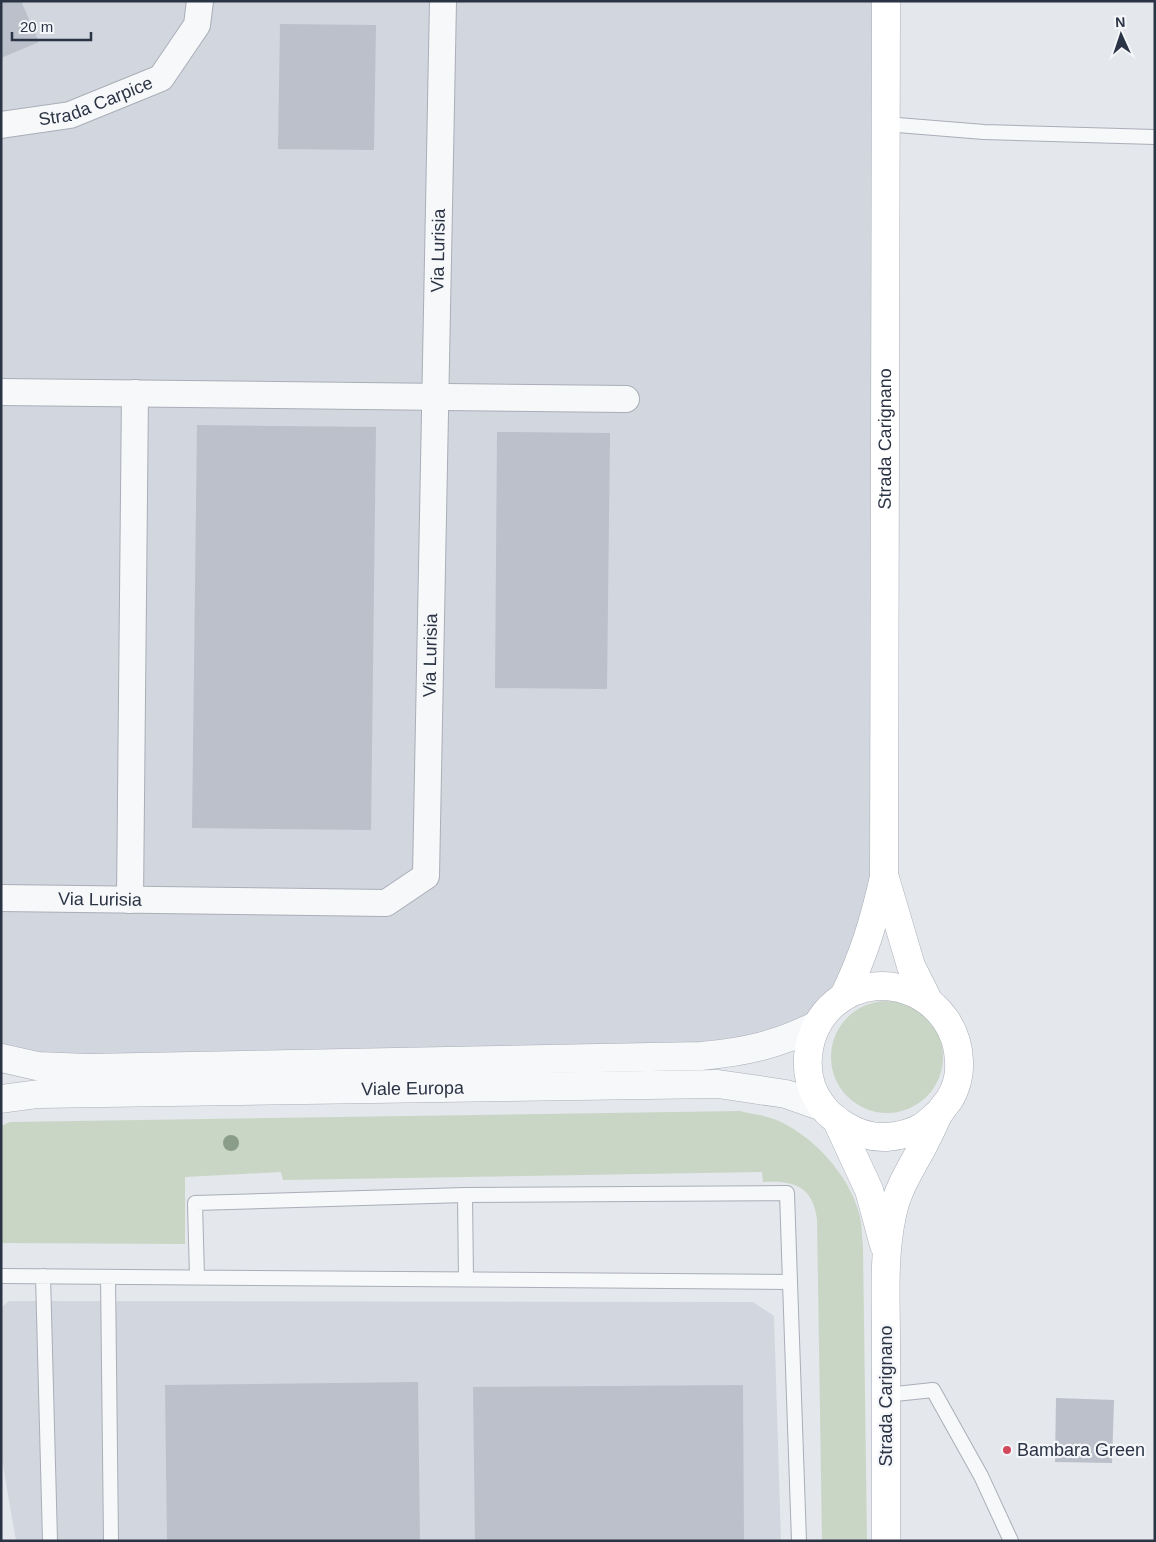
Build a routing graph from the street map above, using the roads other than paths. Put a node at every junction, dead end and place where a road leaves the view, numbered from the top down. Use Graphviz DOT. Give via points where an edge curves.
graph roads {
  1 [pos="200,1"];
  2 [pos="443,1"];
  3 [pos="886,1"];
  4 [pos="885,124"];
  5 [pos="1,125"];
  6 [pos="1155,137"];
  7 [pos="1,392"];
  8 [pos="135,393"];
  9 [pos="435,396"];
  10 [pos="626,399"];
  11 [pos="884,876"];
  12 [pos="1,898"];
  13 [pos="130,900"];
  14 [pos="844,996"];
  15 [pos="928,1000"];
  16 [pos="817,1025"];
  17 [pos="1,1058"];
  18 [pos="1,1099"];
  19 [pos="940,1112"];
  20 [pos="829,1113"];
  21 [pos="465,1195"];
  22 [pos="886,1251"];
  23 [pos="1,1276"];
  24 [pos="43,1276"];
  25 [pos="108,1277"];
  26 [pos="197,1277"];
  27 [pos="466,1279"];
  28 [pos="790,1282"];
  29 [pos="886,1395"];
  30 [pos="50,1541"];
  31 [pos="111,1541"];
  32 [pos="798,1541"];
  33 [pos="886,1541"];
  34 [pos="1011,1541"];
  1 -- 5 [label="street, Strada Carpice" via="197,25 161,78 70,115"];
  2 -- 9 [label="street, Via Lurisia"];
  3 -- 4 [label="main road, Strada Carignano"];
  4 -- 6 [label="lane" via="984,132"];
  4 -- 11 [label="main road, Strada Carignano"];
  7 -- 8 [label="street"];
  8 -- 9 [label="street"];
  8 -- 13 [label="street"];
  9 -- 10 [label="street"];
  9 -- 13 [label="street, Via Lurisia" via="426,876 386,903"];
  11 -- 14 [label="main road" via="866,946"];
  11 -- 15 [label="main road" via="911,966"];
  12 -- 13 [label="street, Via Lurisia"];
  14 -- 15 [label="main road" via="869,987 883,986 911,991"];
  14 -- 16 [label="main road"];
  15 -- 19 [label="main road" via="950,1025 959,1061 957,1080"];
  16 -- 17 [label="street, Viale Europa" via="792,1038 755,1049 692,1056 88,1068 37,1066"];
  16 -- 20 [label="main road" via="810,1042 809,1076 814,1092"];
  18 -- 20 [label="street, Viale Europa" via="38,1094 718,1084 786,1094"];
  19 -- 20 [label="main road" via="921,1128 900,1136 885,1137 855,1132"];
  19 -- 22 [label="main road" via="896,1196"];
  20 -- 22 [label="main road" via="868,1190"];
  21 -- 26 [label="lane" via="195,1203"];
  21 -- 27 [label="lane"];
  21 -- 28 [label="lane" via="787,1193"];
  22 -- 29 [label="main road, Strada Carignano"];
  23 -- 24 [label="lane"];
  24 -- 25 [label="lane"];
  24 -- 30 [label="lane"];
  25 -- 26 [label="lane"];
  25 -- 31 [label="lane"];
  26 -- 27 [label="lane"];
  27 -- 28 [label="lane"];
  28 -- 32 [label="lane"];
  29 -- 33 [label="main road, Strada Carignano"];
  29 -- 34 [label="lane" via="933,1390 981,1476"];
}
